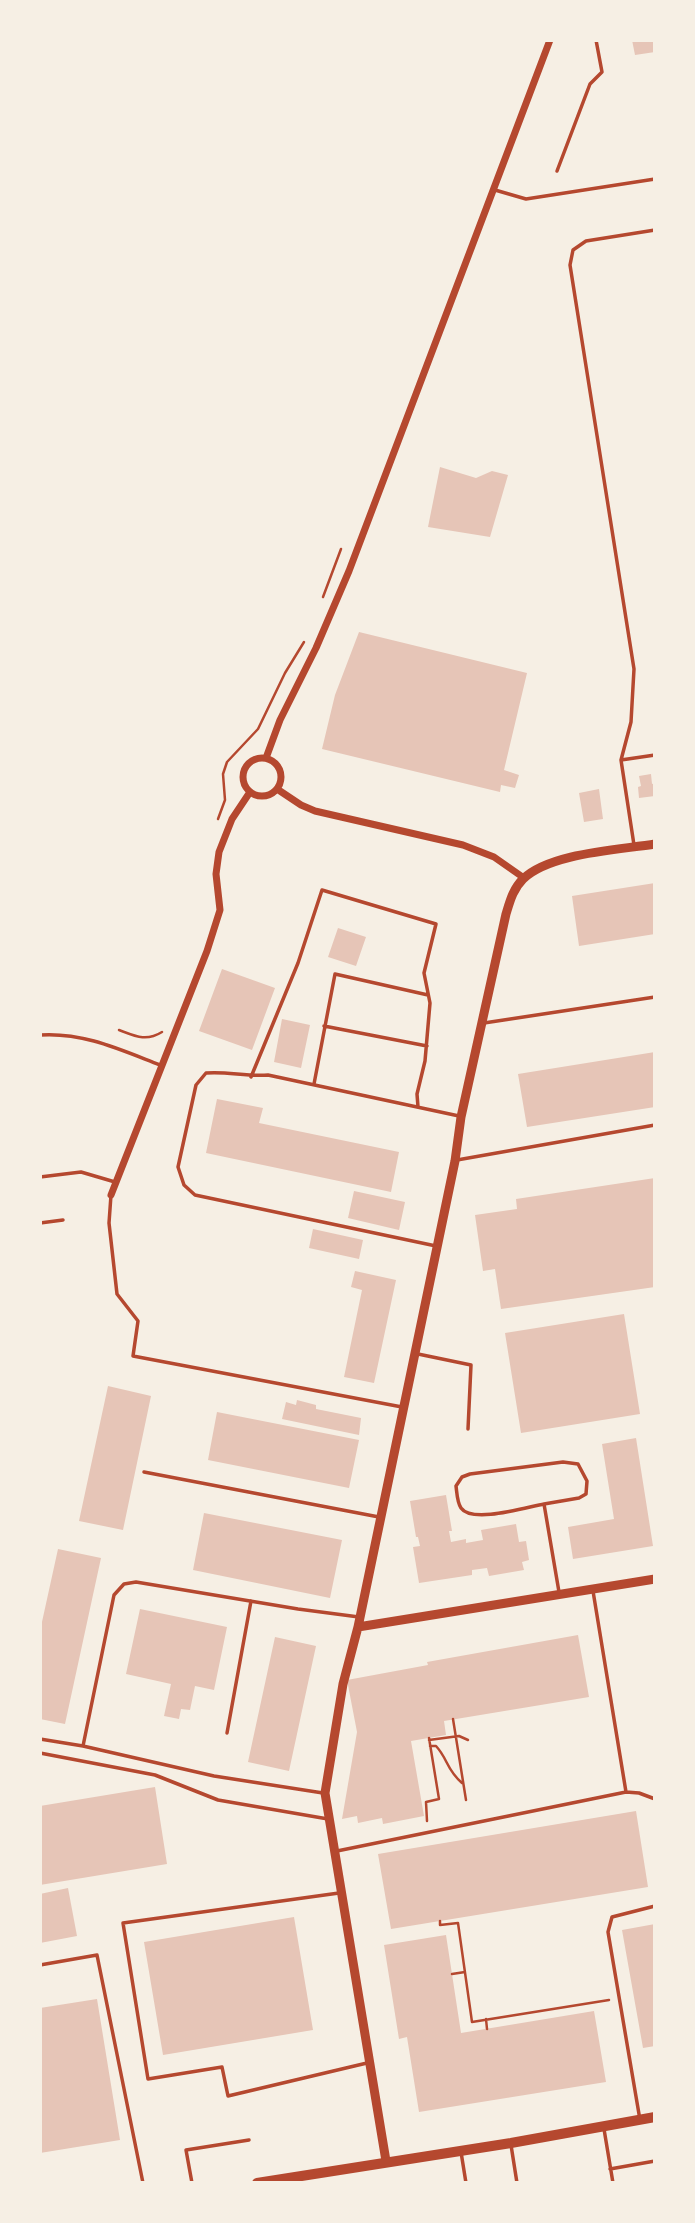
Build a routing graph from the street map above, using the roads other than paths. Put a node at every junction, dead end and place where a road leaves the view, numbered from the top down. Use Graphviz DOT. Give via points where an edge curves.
graph roads {
  1 [pos="550,40"];
  2 [pos="596,40"];
  3 [pos="557,171"];
  4 [pos="655,179"];
  5 [pos="493,189"];
  6 [pos="655,230"];
  7 [pos="655,755"];
  8 [pos="266,758"];
  9 [pos="621,760"];
  10 [pos="277,789"];
  11 [pos="250,792"];
  12 [pos="655,844"];
  13 [pos="635,847"];
  14 [pos="524,878"];
  15 [pos="428,995"];
  16 [pos="655,997"];
  17 [pos="484,1023"];
  18 [pos="324,1026"];
  19 [pos="40,1035"];
  20 [pos="427,1046"];
  21 [pos="162,1066"];
  22 [pos="251,1077"];
  23 [pos="314,1085"];
  24 [pos="418,1107"];
  25 [pos="461,1117"];
  26 [pos="655,1125"];
  27 [pos="455,1161"];
  28 [pos="40,1177"];
  29 [pos="116,1183"];
  30 [pos="111,1195"];
  31 [pos="63,1220"];
  32 [pos="40,1223"];
  33 [pos="436,1246"];
  34 [pos="416,1354"];
  35 [pos="404,1407"];
  36 [pos="468,1429"];
  37 [pos="144,1472"];
  38 [pos="544,1504"];
  39 [pos="382,1518"];
  40 [pos="655,1579"];
  41 [pos="593,1589"];
  42 [pos="559,1595"];
  43 [pos="251,1601"];
  44 [pos="359,1622"];
  45 [pos="227,1733"];
  46 [pos="40,1739"];
  47 [pos="83,1746"];
  48 [pos="40,1753"];
  49 [pos="626,1792"];
  50 [pos="325,1793"];
  51 [pos="655,1799"];
  52 [pos="330,1820"];
  53 [pos="335,1851"];
  54 [pos="341,1893"];
  55 [pos="655,1906"];
  56 [pos="40,1965"];
  57 [pos="369,2062"];
  58 [pos="655,2117"];
  59 [pos="640,2120"];
  60 [pos="604,2127"];
  61 [pos="249,2140"];
  62 [pos="511,2143"];
  63 [pos="461,2150"];
  64 [pos="386,2161"];
  65 [pos="655,2161"];
  66 [pos="610,2169"];
  67 [pos="143,2183"];
  68 [pos="192,2183"];
  69 [pos="257,2183"];
  70 [pos="466,2183"];
  71 [pos="517,2183"];
  72 [pos="613,2183"];
  1 -- 5 [label="street"];
  2 -- 3 [label="lane" via="601,72 590,83"];
  4 -- 5 [label="lane" via="526,199"];
  5 -- 8 [label="street" via="349,571"];
  6 -- 9 [label="lane" via="586,241 573,250 570,265 634,669 631,722"];
  7 -- 9 [label="lane"];
  8 -- 10 [label="street" via="280,771"];
  8 -- 11 [label="street" via="245,768 243,781"];
  9 -- 13 [label="lane"];
  10 -- 11 [label="street" via="267,795"];
  10 -- 14 [label="street" via="315,811 479,850"];
  11 -- 21 [label="street" via="232,819 219,852 220,910"];
  12 -- 13 [label="street"];
  13 -- 14 [label="street" via="548,863"];
  14 -- 17 [label="street" via="506,914"];
  15 -- 18 [label="lane" via="335,974"];
  15 -- 20 [label="lane"];
  15 -- 22 [label="lane" via="424,973 436,924 322,890"];
  16 -- 17 [label="lane"];
  17 -- 25 [label="street"];
  18 -- 20 [label="lane"];
  18 -- 23 [label="lane"];
  19 -- 21 [label="lane" via="79,1037"];
  20 -- 24 [label="lane"];
  21 -- 29 [label="street"];
  22 -- 23 [label="lane" via="268,1074"];
  22 -- 33 [label="lane" via="206,1073 196,1085 178,1167 188,1191"];
  23 -- 24 [label="lane"];
  24 -- 25 [label="lane"];
  25 -- 27 [label="street"];
  26 -- 27 [label="lane"];
  27 -- 33 [label="street"];
  28 -- 29 [label="lane" via="81,1172"];
  29 -- 30 [label="street"];
  30 -- 35 [label="lane" via="109,1223 117,1294 138,1321 133,1356"];
  31 -- 32 [label="lane"];
  33 -- 34 [label="street"];
  34 -- 35 [label="street"];
  34 -- 36 [label="lane" via="471,1364"];
  35 -- 39 [label="street"];
  37 -- 39 [label="lane"];
  38 -- 38 [label="lane" via="586,1494 587,1481 578,1464 470,1474 456,1486 461,1507 481,1516"];
  38 -- 42 [label="lane"];
  39 -- 44 [label="street"];
  40 -- 41 [label="street"];
  41 -- 42 [label="street"];
  41 -- 49 [label="lane"];
  42 -- 44 [label="street"];
  43 -- 44 [label="lane"];
  43 -- 45 [label="lane"];
  43 -- 47 [label="lane" via="136,1582 124,1584 114,1595"];
  44 -- 50 [label="street" via="343,1684"];
  46 -- 47 [label="lane"];
  47 -- 50 [label="lane" via="214,1776"];
  48 -- 52 [label="lane" via="155,1775 218,1800"];
  49 -- 51 [label="lane"];
  49 -- 53 [label="lane"];
  50 -- 52 [label="street"];
  52 -- 53 [label="street"];
  53 -- 54 [label="street"];
  54 -- 57 [label="street"];
  54 -- 57 [label="lane" via="123,1923 148,2079 222,2067 228,2096"];
  55 -- 59 [label="lane" via="612,1917 608,1931"];
  56 -- 67 [label="lane" via="97,1955"];
  57 -- 64 [label="street"];
  58 -- 59 [label="main road"];
  59 -- 60 [label="main road"];
  60 -- 62 [label="main road"];
  60 -- 66 [label="lane"];
  61 -- 68 [label="lane" via="186,2150"];
  62 -- 63 [label="main road"];
  62 -- 71 [label="lane"];
  63 -- 64 [label="main road"];
  63 -- 70 [label="lane"];
  64 -- 69 [label="main road"];
  65 -- 66 [label="lane"];
  66 -- 72 [label="lane"];
}
